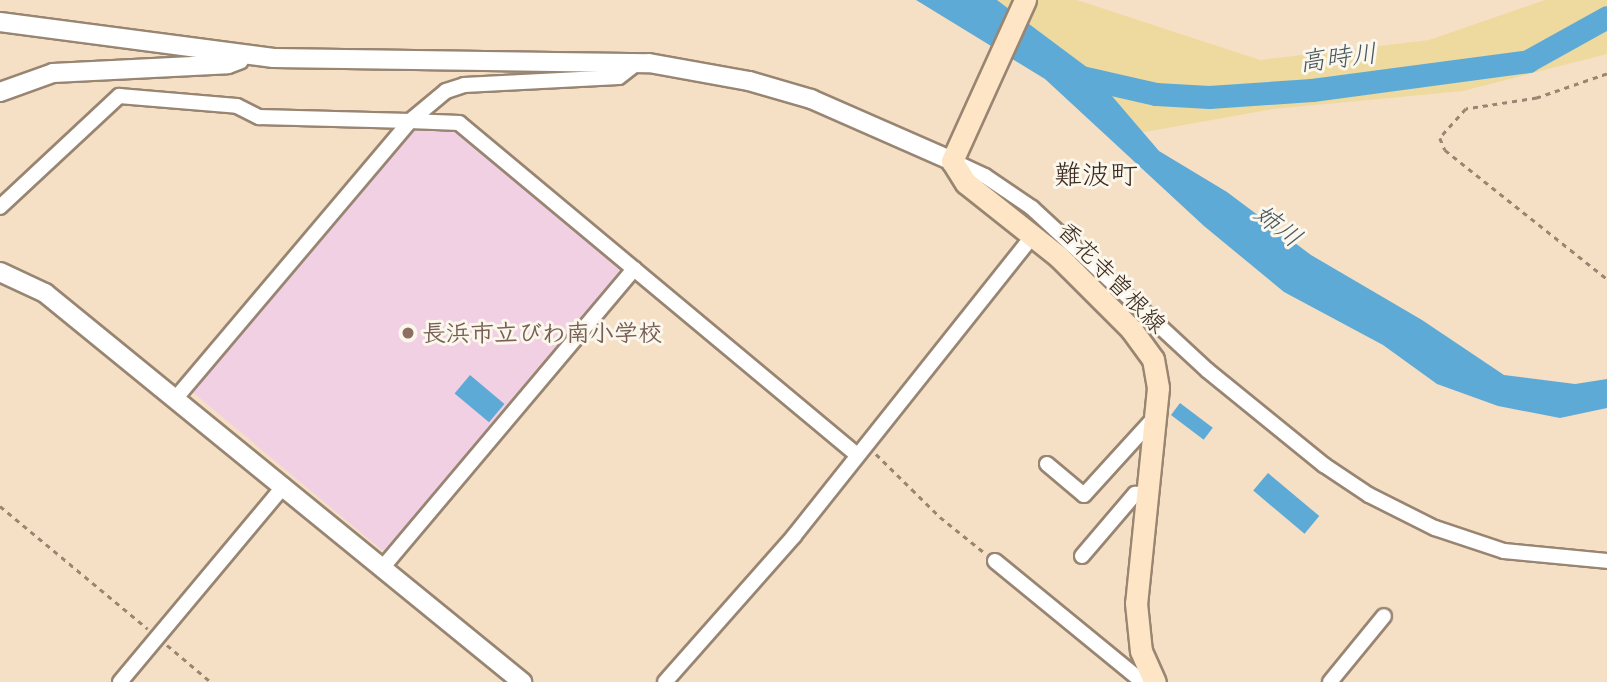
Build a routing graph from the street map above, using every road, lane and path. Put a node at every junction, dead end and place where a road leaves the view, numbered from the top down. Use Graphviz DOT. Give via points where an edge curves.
graph roads {
  1 [pos="1025,0"];
  2 [pos="0,22"];
  3 [pos="249,56"];
  4 [pos="638,62"];
  5 [pos="1607,74"];
  6 [pos="0,92"];
  7 [pos="410,121"];
  8 [pos="955,153"];
  9 [pos="0,207"];
  10 [pos="1034,234"];
  11 [pos="634,270"];
  12 [pos="0,272"];
  13 [pos="1607,279"];
  14 [pos="176,398"];
  15 [pos="1155,417"];
  16 [pos="861,449"];
  17 [pos="1047,464"];
  18 [pos="284,486"];
  19 [pos="1147,494"];
  20 [pos="0,506"];
  21 [pos="1082,556"];
  22 [pos="995,561"];
  23 [pos="1607,561"];
  24 [pos="383,567"];
  25 [pos="1384,616"];
  26 [pos="157,637"];
  27 [pos="120,682"];
  28 [pos="211,682"];
  29 [pos="522,682"];
  30 [pos="665,682"];
  31 [pos="1143,682"];
  32 [pos="1155,682"];
  33 [pos="1330,682"];
  1 -- 8 [label="main road"];
  2 -- 3 [label="street"];
  3 -- 4 [label="street"];
  3 -- 6 [label="street" via="229,64 53,73"];
  4 -- 7 [label="street" via="619,77 464,85 446,91"];
  4 -- 8 [label="street" via="724,76 811,99"];
  5 -- 13 [label="path" via="1537,97 1466,109 1440,138 1445,150"];
  7 -- 9 [label="street" via="259,117 237,106 119,96 108,101"];
  7 -- 11 [label="street" via="459,123"];
  7 -- 14 [label="street"];
  8 -- 10 [label="main road, 香花寺曽根線" via="966,183"];
  8 -- 23 [label="street" via="1032,208 1207,370 1324,465 1369,495 1435,528 1504,551"];
  10 -- 15 [label="main road, 香花寺曽根線" via="1148,350 1157,378"];
  10 -- 16 [label="street"];
  11 -- 16 [label="street"];
  11 -- 24 [label="street"];
  12 -- 14 [label="street" via="45,293"];
  14 -- 18 [label="street"];
  15 -- 17 [label="street" via="1084,495"];
  15 -- 19 [label="main road, 香花寺曽根線"];
  16 -- 22 [label="path"];
  16 -- 30 [label="street" via="794,536"];
  18 -- 24 [label="street"];
  18 -- 26 [label="street"];
  19 -- 21 [label="street" via="1135,494"];
  19 -- 32 [label="main road, 香花寺曽根線" via="1137,632"];
  20 -- 26 [label="path"];
  22 -- 31 [label="street"];
  24 -- 29 [label="street"];
  25 -- 33 [label="street"];
  26 -- 27 [label="street"];
  26 -- 28 [label="path"];
}
